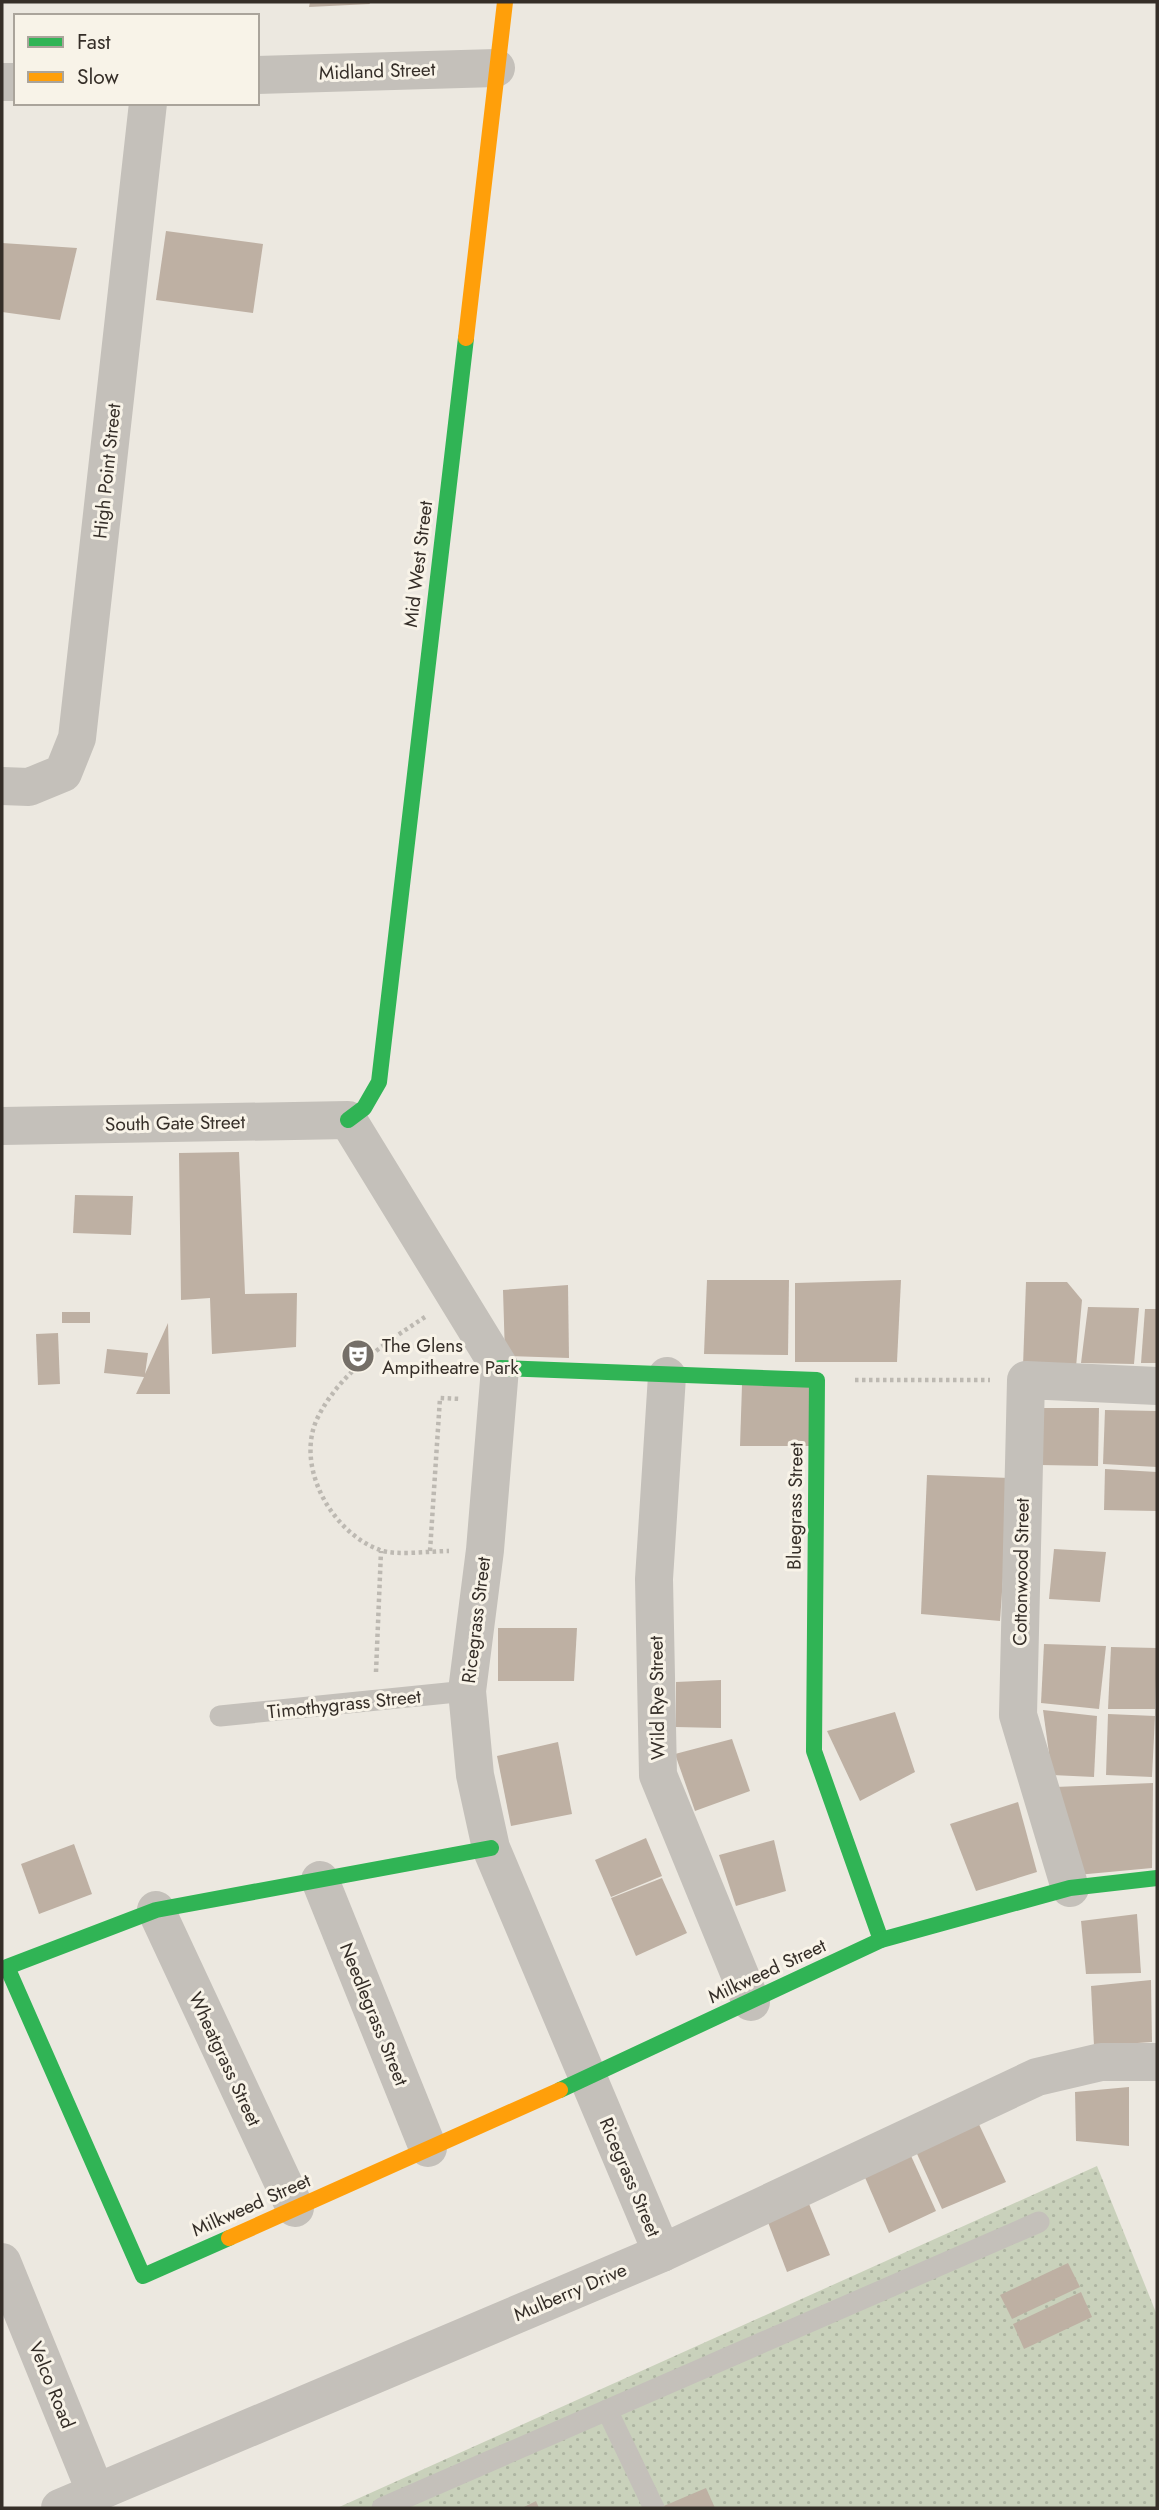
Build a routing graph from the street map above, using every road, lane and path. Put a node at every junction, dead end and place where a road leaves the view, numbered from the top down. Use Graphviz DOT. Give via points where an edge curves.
graph roads {
  1 [pos="505,2"];
  2 [pos="496,68"];
  3 [pos="259,75"];
  4 [pos="148,105"];
  5 [pos="2,786"];
  6 [pos="348,1119"];
  7 [pos="2,1126"];
  8 [pos="456,1297"];
  9 [pos="667,1377"];
  10 [pos="817,1380"];
  11 [pos="1026,1380"];
  12 [pos="498,1384"];
  13 [pos="1157,1386"];
  14 [pos="485,1550"];
  15 [pos="382,1551"];
  16 [pos="430,1551"];
  17 [pos="467,1691"];
  18 [pos="374,1701"];
  19 [pos="220,1716"];
  20 [pos="491,1848"];
  21 [pos="1157,1878"];
  22 [pos="320,1880"];
  23 [pos="1070,1888"];
  24 [pos="156,1910"];
  25 [pos="881,1940"];
  26 [pos="751,2002"];
  27 [pos="1157,2062"];
  28 [pos="588,2078"];
  29 [pos="428,2148"];
  30 [pos="295,2208"];
  31 [pos="1039,2221"];
  32 [pos="662,2253"];
  33 [pos="2,2262"];
  34 [pos="607,2410"];
  35 [pos="100,2500"];
  36 [pos="61,2508"];
  37 [pos="382,2508"];
  38 [pos="654,2508"];
  1 -- 2 [label="street, Mid West Street"];
  2 -- 3 [label="street, Midland Street"];
  2 -- 6 [label="street, Mid West Street" via="379,1082 364,1108"];
  4 -- 5 [label="street, High Point Street" via="77,738 63,773 29,787"];
  6 -- 7 [label="street, South Gate Street"];
  6 -- 8 [label="street"];
  8 -- 12 [label="street"];
  8 -- 15 [label="path" via="378,1349 345,1379 317,1419 309,1448 316,1483 356,1537"];
  9 -- 10 [label="street"];
  9 -- 12 [label="street"];
  9 -- 26 [label="street, Wild Rye Street" via="654,1579 658,1775"];
  10 -- 11 [label="path"];
  10 -- 25 [label="street, Bluegrass Street" via="814,1751"];
  11 -- 13 [label="street"];
  11 -- 23 [label="street, Cottonwood Street" via="1018,1715"];
  12 -- 14 [label="street, Ricegrass Street"];
  12 -- 16 [label="path" via="440,1398"];
  14 -- 16 [label="path"];
  14 -- 17 [label="street, Ricegrass Street"];
  15 -- 16 [label="path"];
  15 -- 18 [label="path"];
  17 -- 18 [label="lane, Timothygrass Street"];
  17 -- 20 [label="street, Ricegrass Street" via="475,1775"];
  18 -- 19 [label="lane, Timothygrass Street"];
  20 -- 22 [label="street, Milkweed Street"];
  20 -- 28 [label="street, Ricegrass Street"];
  21 -- 23 [label="street, Milkweed Street"];
  22 -- 24 [label="street, Milkweed Street"];
  22 -- 29 [label="street, Needlegrass Street"];
  23 -- 25 [label="street, Milkweed Street"];
  24 -- 30 [label="street, Wheatgrass Street"];
  24 -- 30 [label="street, Milkweed Street" via="6,1966 143,2276"];
  25 -- 26 [label="street, Milkweed Street"];
  26 -- 28 [label="street, Milkweed Street"];
  27 -- 32 [label="street, Mulberry Drive" via="1101,2062 1037,2077"];
  28 -- 29 [label="street, Milkweed Street"];
  28 -- 32 [label="street, Ricegrass Street"];
  29 -- 30 [label="street, Milkweed Street"];
  31 -- 34 [label="lane"];
  32 -- 35 [label="street, Mulberry Drive"];
  33 -- 35 [label="street, Velco Road"];
  34 -- 37 [label="lane"];
  34 -- 38 [label="lane"];
  35 -- 36 [label="street, Mulberry Drive"];
}
